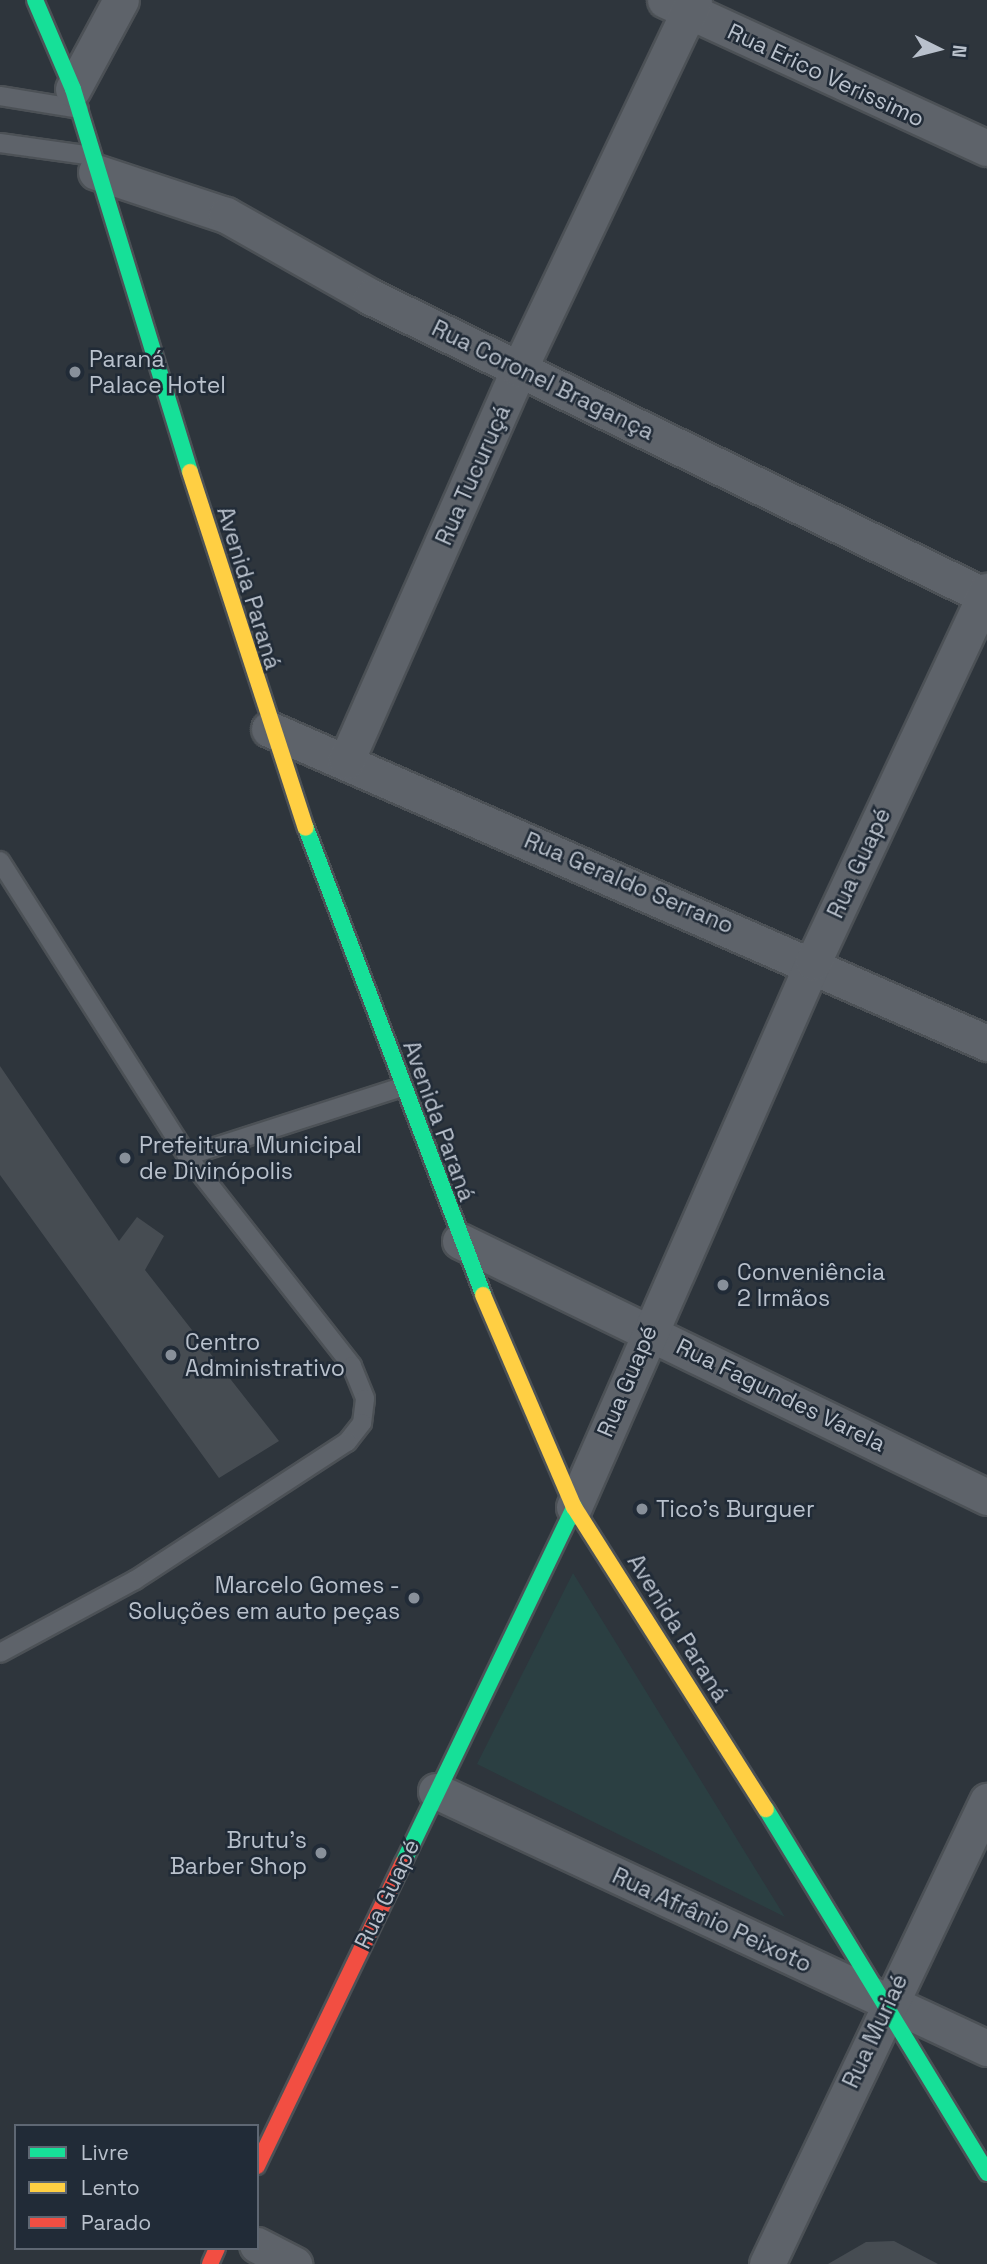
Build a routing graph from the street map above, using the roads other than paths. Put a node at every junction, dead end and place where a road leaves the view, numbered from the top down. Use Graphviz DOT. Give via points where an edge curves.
graph roads {
  1 [pos="35,0"];
  2 [pos="121,0"];
  3 [pos="682,4"];
  4 [pos="0,96"];
  5 [pos="76,99"];
  6 [pos="0,143"];
  7 [pos="987,148"];
  8 [pos="94,164"];
  9 [pos="520,369"];
  10 [pos="986,595"];
  11 [pos="269,729"];
  12 [pos="346,761"];
  13 [pos="0,861"];
  14 [pos="813,962"];
  15 [pos="987,1043"];
  16 [pos="402,1087"];
  17 [pos="187,1156"];
  18 [pos="460,1241"];
  19 [pos="649,1329"];
  20 [pos="987,1497"];
  21 [pos="574,1507"];
  22 [pos="0,1653"];
  23 [pos="436,1791"];
  24 [pos="987,1801"];
  25 [pos="888,2002"];
  26 [pos="987,2048"];
  27 [pos="259,2162"];
  28 [pos="987,2173"];
  29 [pos="259,2246"];
  30 [pos="294,2264"];
  31 [pos="766,2264"];
  1 -- 5 [label="main road, Avenida Paraná"];
  2 -- 5 [label="street"];
  3 -- 7 [label="street, Rua Erico Verissimo"];
  3 -- 9 [label="street, Rua Tucuruçá"];
  4 -- 5 [label="lane"];
  5 -- 8 [label="main road, Avenida Paraná"];
  6 -- 8 [label="lane"];
  8 -- 9 [label="street, Rua Coronel Bragança" via="226,215 371,297"];
  8 -- 11 [label="main road, Avenida Paraná"];
  9 -- 10 [label="street, Rua Coronel Bragança"];
  9 -- 12 [label="street, Rua Tucuruçá"];
  10 -- 14 [label="street, Rua Guapé"];
  11 -- 12 [label="street, Rua Geraldo Serrano"];
  11 -- 16 [label="main road, Avenida Paraná"];
  12 -- 14 [label="street, Rua Geraldo Serrano"];
  13 -- 17 [label="lane"];
  14 -- 15 [label="street, Rua Geraldo Serrano"];
  14 -- 19 [label="street, Rua Guapé"];
  16 -- 17 [label="lane"];
  16 -- 18 [label="main road, Avenida Paraná"];
  17 -- 22 [label="lane" via="352,1366 365,1399 362,1423 346,1442 247,1510"];
  18 -- 19 [label="street, Rua Fagundes Varela"];
  18 -- 21 [label="main road, Avenida Paraná"];
  19 -- 20 [label="street, Rua Fagundes Varela"];
  19 -- 21 [label="street, Rua Guapé"];
  21 -- 23 [label="main road, Rua Guapé"];
  21 -- 25 [label="main road, Avenida Paraná"];
  23 -- 25 [label="street, Rua Afrânio Peixoto"];
  23 -- 27 [label="main road, Rua Guapé"];
  24 -- 25 [label="street, Rua Muriaé"];
  25 -- 26 [label="street, Rua Afrânio Peixoto"];
  25 -- 28 [label="main road, Avenida Paraná"];
  25 -- 31 [label="street, Rua Muriaé"];
  29 -- 30 [label="street"];
}
